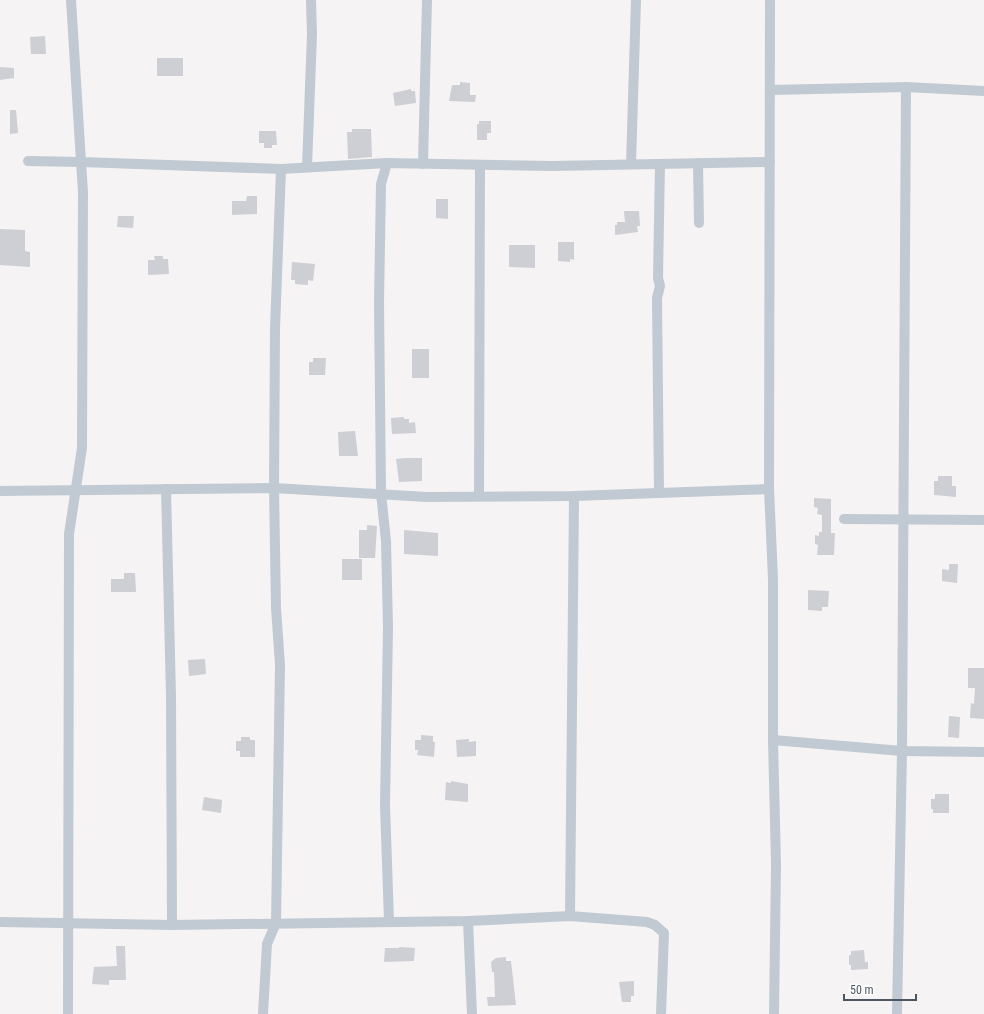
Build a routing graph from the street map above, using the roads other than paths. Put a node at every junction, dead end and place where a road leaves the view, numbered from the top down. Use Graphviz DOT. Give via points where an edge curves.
graph roads {
  1 [pos="71,0"];
  2 [pos="310,0"];
  3 [pos="427,0"];
  4 [pos="636,0"];
  5 [pos="770,0"];
  6 [pos="906,87"];
  7 [pos="770,90"];
  8 [pos="984,91"];
  9 [pos="28,161"];
  10 [pos="81,162"];
  11 [pos="770,162"];
  12 [pos="387,163"];
  13 [pos="698,163"];
  14 [pos="423,164"];
  15 [pos="631,164"];
  16 [pos="660,164"];
  17 [pos="480,165"];
  18 [pos="307,167"];
  19 [pos="281,169"];
  20 [pos="699,223"];
  21 [pos="274,488"];
  22 [pos="769,489"];
  23 [pos="166,490"];
  24 [pos="0,491"];
  25 [pos="76,491"];
  26 [pos="659,493"];
  27 [pos="381,494"];
  28 [pos="479,496"];
  29 [pos="574,496"];
  30 [pos="844,519"];
  31 [pos="984,520"];
  32 [pos="904,521"];
  33 [pos="773,740"];
  34 [pos="902,751"];
  35 [pos="984,752"];
  36 [pos="570,916"];
  37 [pos="389,921"];
  38 [pos="468,921"];
  39 [pos="0,922"];
  40 [pos="67,922"];
  41 [pos="276,923"];
  42 [pos="172,925"];
  43 [pos="68,1014"];
  44 [pos="263,1014"];
  45 [pos="472,1014"];
  46 [pos="661,1014"];
  47 [pos="774,1014"];
  48 [pos="897,1014"];
  1 -- 10 [label="street"];
  2 -- 18 [label="street" via="312,34"];
  3 -- 14 [label="street"];
  4 -- 15 [label="street"];
  5 -- 7 [label="street"];
  6 -- 7 [label="street"];
  6 -- 8 [label="street"];
  6 -- 32 [label="street"];
  7 -- 11 [label="street"];
  9 -- 10 [label="street"];
  10 -- 19 [label="street"];
  10 -- 25 [label="street" via="83,417"];
  11 -- 13 [label="street"];
  11 -- 22 [label="street"];
  12 -- 14 [label="street"];
  12 -- 18 [label="street"];
  12 -- 27 [label="street" via="381,184"];
  13 -- 16 [label="street"];
  13 -- 20 [label="street"];
  14 -- 17 [label="street"];
  15 -- 16 [label="street"];
  15 -- 17 [label="street"];
  16 -- 26 [label="street" via="660,286 657,298"];
  17 -- 28 [label="street"];
  18 -- 19 [label="street"];
  19 -- 21 [label="street"];
  21 -- 23 [label="street"];
  21 -- 27 [label="street"];
  21 -- 41 [label="street" via="276,608 280,665"];
  22 -- 26 [label="street"];
  22 -- 33 [label="street" via="773,579"];
  23 -- 25 [label="street"];
  23 -- 42 [label="street" via="171,696"];
  24 -- 25 [label="street"];
  25 -- 40 [label="street" via="69,534"];
  26 -- 29 [label="street"];
  27 -- 28 [label="street" via="427,497"];
  27 -- 37 [label="street" via="387,596 386,805"];
  28 -- 29 [label="street"];
  29 -- 36 [label="street"];
  30 -- 32 [label="street"];
  31 -- 32 [label="street"];
  32 -- 34 [label="street"];
  33 -- 34 [label="street"];
  33 -- 47 [label="street" via="776,864"];
  34 -- 35 [label="street"];
  34 -- 48 [label="street"];
  36 -- 38 [label="street"];
  36 -- 46 [label="street" via="632,920 655,925 661,929 665,937"];
  37 -- 38 [label="street"];
  37 -- 41 [label="street"];
  38 -- 45 [label="street"];
  39 -- 40 [label="street"];
  40 -- 42 [label="street"];
  40 -- 43 [label="street"];
  41 -- 42 [label="street"];
  41 -- 44 [label="street" via="267,944"];
}
